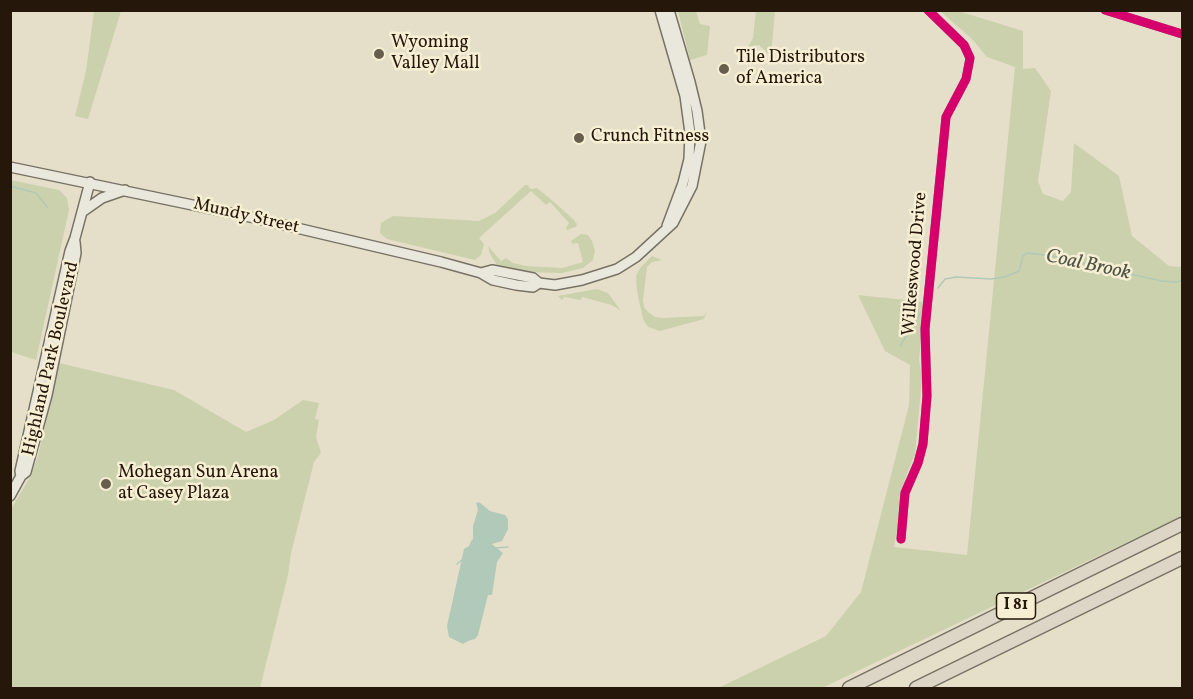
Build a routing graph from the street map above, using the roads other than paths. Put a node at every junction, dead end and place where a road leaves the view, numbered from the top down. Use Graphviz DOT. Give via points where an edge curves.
graph roads {
  1 [pos="660,10"];
  2 [pos="669,10"];
  3 [pos="928,10"];
  4 [pos="1105,10"];
  5 [pos="1182,34"];
  6 [pos="10,167"];
  7 [pos="90,183"];
  8 [pos="125,190"];
  9 [pos="82,212"];
  10 [pos="666,228"];
  11 [pos="10,496"];
  12 [pos="1182,524"];
  13 [pos="901,539"];
  14 [pos="1182,558"];
  15 [pos="849,688"];
  16 [pos="916,688"];
  1 -- 10 [label="main road, Mundy Street" via="685,96 690,133 684,183"];
  2 -- 10 [label="main road, Mundy Street" via="697,111 700,141 692,186 673,223"];
  3 -- 13 [label="street, Wilkeswood Drive" via="964,45 970,58 966,79 946,117 926,329 923,444 905,494"];
  4 -- 5 [label="street"];
  6 -- 7 [label="main road, Mundy Street"];
  7 -- 8 [label="main road, Mundy Street"];
  7 -- 9 [label="main road, Highland Park Boulevard"];
  8 -- 9 [label="main road" via="102,198"];
  8 -- 10 [label="main road, Mundy Street" via="533,287 539,283 555,285 582,280 617,269"];
  9 -- 11 [label="main road, Highland Park Boulevard" via="47,395 26,472"];
  12 -- 15 [label="highway, I 81"];
  14 -- 16 [label="highway, I 81"];
}
